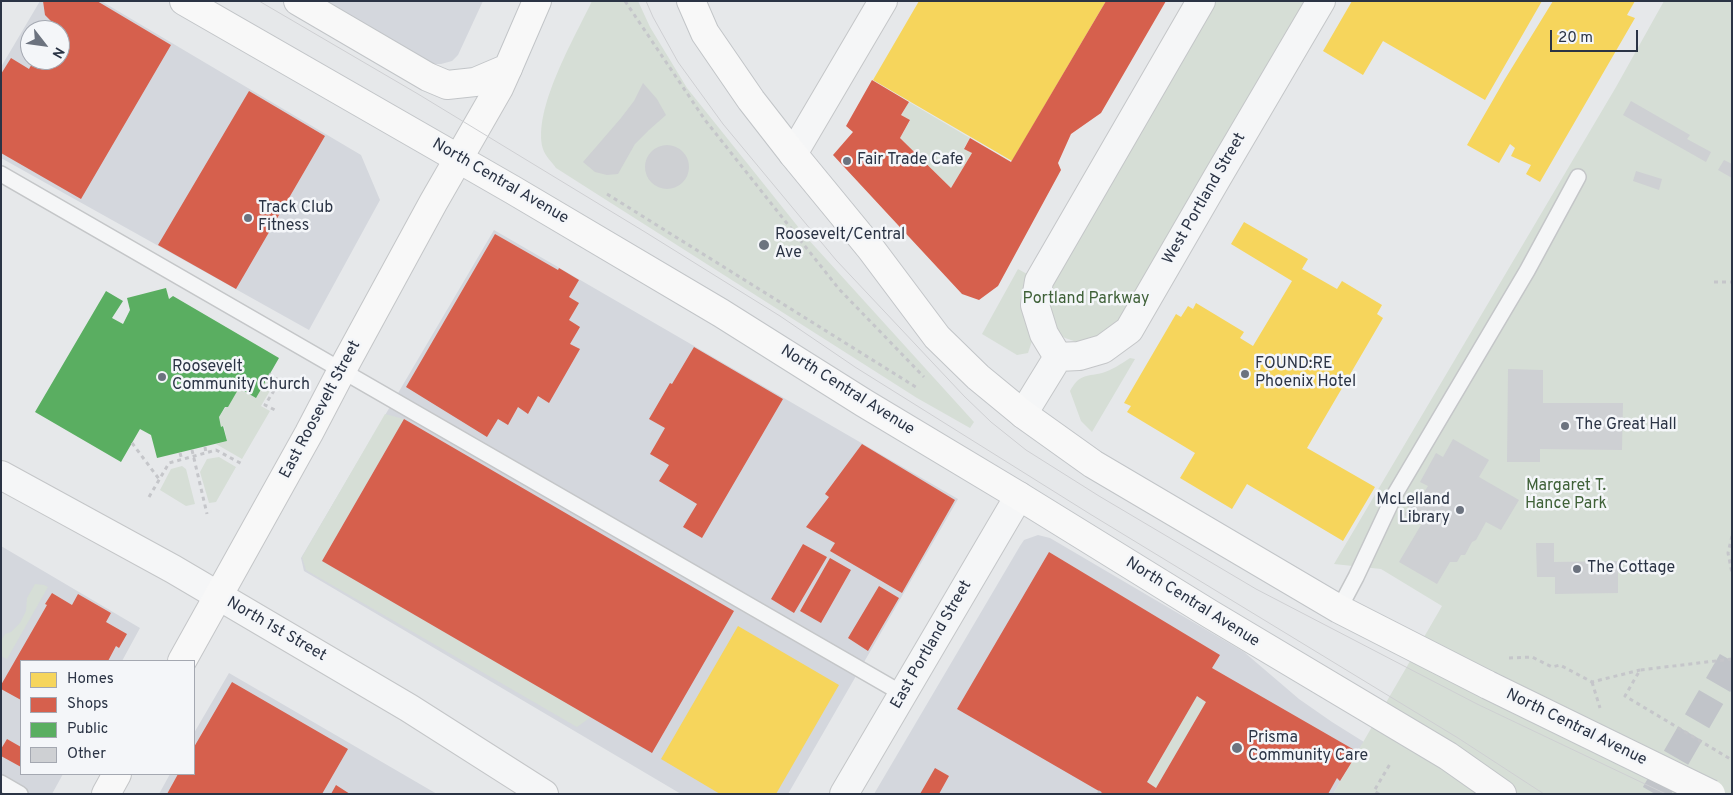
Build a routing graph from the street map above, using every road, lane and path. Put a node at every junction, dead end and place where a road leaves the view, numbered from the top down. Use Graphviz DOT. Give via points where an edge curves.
graph roads {
  1 [pos="184,1"];
  2 [pos="298,1"];
  3 [pos="537,1"];
  4 [pos="625,1"];
  5 [pos="691,1"];
  6 [pos="883,1"];
  7 [pos="1201,1"];
  8 [pos="1321,1"];
  9 [pos="508,68"];
  10 [pos="792,154"];
  11 [pos="459,158"];
  12 [pos="1,174"];
  13 [pos="1578,177"];
  14 [pos="607,194"];
  15 [pos="1714,282"];
  16 [pos="1732,282"];
  17 [pos="1058,357"];
  18 [pos="342,370"];
  19 [pos="269,374"];
  20 [pos="924,377"];
  21 [pos="919,389"];
  22 [pos="275,410"];
  23 [pos="1024,414"];
  24 [pos="132,443"];
  25 [pos="205,447"];
  26 [pos="192,450"];
  27 [pos="180,453"];
  28 [pos="206,453"];
  29 [pos="194,456"];
  30 [pos="182,460"];
  31 [pos="244,465"];
  32 [pos="1,475"];
  33 [pos="159,479"];
  34 [pos="1019,496"];
  35 [pos="149,497"];
  36 [pos="207,514"];
  37 [pos="1732,536"];
  38 [pos="1730,549"];
  39 [pos="1732,573"];
  40 [pos="219,596"];
  41 [pos="1339,609"];
  42 [pos="1509,658"];
  43 [pos="1732,659"];
  44 [pos="183,660"];
  45 [pos="1640,670"];
  46 [pos="1592,682"];
  47 [pos="903,694"];
  48 [pos="1600,708"];
  49 [pos="1732,760"];
  50 [pos="1390,764"];
  51 [pos="116,775"];
  52 [pos="1,783"];
  53 [pos="20,794"];
  54 [pos="106,794"];
  55 [pos="544,794"];
  56 [pos="844,794"];
  57 [pos="1379,794"];
  58 [pos="1502,794"];
  59 [pos="1711,794"];
  1 -- 11 [label="main road, North Central Avenue"];
  2 -- 9 [label="main road" via="447,85 475,82"];
  3 -- 9 [label="main road, East Roosevelt Street"];
  4 -- 20 [label="path" via="705,120 839,288"];
  5 -- 10 [label="main road, North Central Avenue" via="705,33"];
  6 -- 10 [label="street"];
  7 -- 17 [label="street" via="1039,281 1035,305 1044,334"];
  8 -- 17 [label="street, West Portland Street" via="1129,330 1103,349 1078,356"];
  9 -- 11 [label="main road, East Roosevelt Street"];
  10 -- 23 [label="main road, North Central Avenue" via="871,248 937,337 978,377"];
  11 -- 18 [label="main road, East Roosevelt Street"];
  11 -- 34 [label="main road, North Central Avenue"];
  12 -- 18 [label="lane"];
  13 -- 41 [label="lane" via="1527,271 1395,494"];
  14 -- 21 [label="path"];
  15 -- 16 [label="path"];
  17 -- 23 [label="street"];
  18 -- 40 [label="main road, East Roosevelt Street"];
  18 -- 47 [label="lane"];
  19 -- 22 [label="path" via="280,380 266,405"];
  23 -- 41 [label="main road, North Central Avenue" via="1093,464"];
  24 -- 33 [label="path"];
  25 -- 28 [label="path"];
  26 -- 29 [label="path"];
  27 -- 30 [label="path"];
  28 -- 29 [label="path"];
  28 -- 31 [label="path" via="216,450"];
  29 -- 30 [label="path"];
  29 -- 36 [label="path"];
  30 -- 33 [label="path" via="169,463"];
  32 -- 40 [label="street, North 1st Street"];
  33 -- 35 [label="path"];
  34 -- 47 [label="street, East Portland Street"];
  34 -- 58 [label="main road, North Central Avenue" via="1448,756"];
  37 -- 38 [label="path"];
  38 -- 39 [label="path"];
  40 -- 44 [label="main road, East Roosevelt Street"];
  40 -- 55 [label="street, North 1st Street" via="410,708"];
  41 -- 59 [label="main road, North Central Avenue, bridge"];
  42 -- 46 [label="path" via="1532,657 1552,667 1560,665"];
  43 -- 45 [label="path"];
  45 -- 46 [label="path"];
  45 -- 49 [label="path" via="1625,696"];
  46 -- 48 [label="path"];
  47 -- 56 [label="street, East Portland Street"];
  50 -- 57 [label="path" via="1374,791"];
  51 -- 54 [label="main road"];
  52 -- 53 [label="lane"];
}
